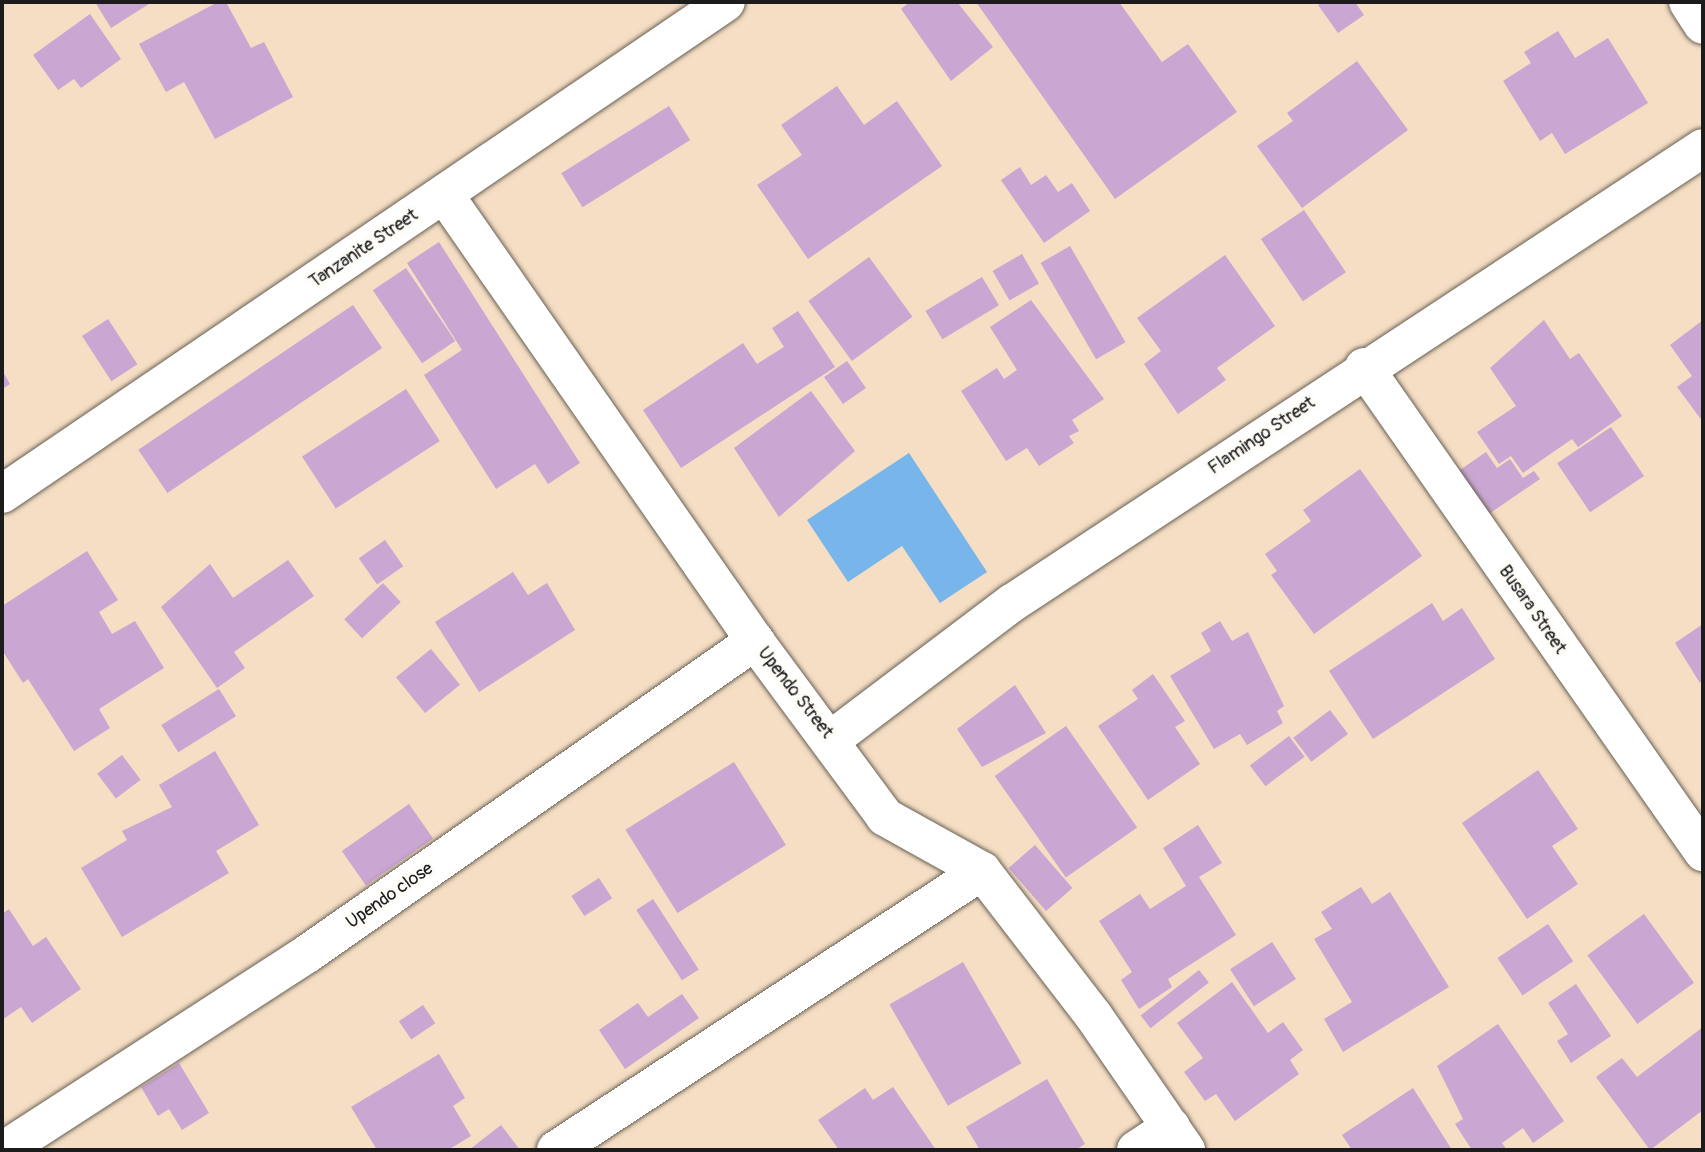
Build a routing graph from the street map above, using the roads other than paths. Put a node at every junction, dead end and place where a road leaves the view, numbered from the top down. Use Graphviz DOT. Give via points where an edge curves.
graph roads {
  1 [pos="726,2"];
  2 [pos="1688,2"];
  3 [pos="1703,25"];
  4 [pos="1703,148"];
  5 [pos="444,194"];
  6 [pos="1364,367"];
  7 [pos="2,494"];
  8 [pos="755,641"];
  9 [pos="832,739"];
  10 [pos="1703,852"];
  11 [pos="982,871"];
  12 [pos="1179,1139"];
  13 [pos="11,1145"];
  14 [pos="556,1150"];
  15 [pos="1136,1150"];
  1 -- 5 [label="street, Tanzanite Street"];
  2 -- 3 [label="street"];
  4 -- 6 [label="street, Flamingo Street"];
  5 -- 7 [label="street, Tanzanite Street"];
  5 -- 8 [label="street, Upendo Street"];
  6 -- 9 [label="street, Flamingo Street" via="1012,603"];
  6 -- 10 [label="street, Busara Street"];
  8 -- 9 [label="street, Upendo Street"];
  8 -- 13 [label="street, Upendo close" via="307,954"];
  9 -- 11 [label="street, Upendo Street" via="886,817"];
  11 -- 12 [label="street, Upendo Street"];
  11 -- 14 [label="street"];
  12 -- 15 [label="street"];
}
